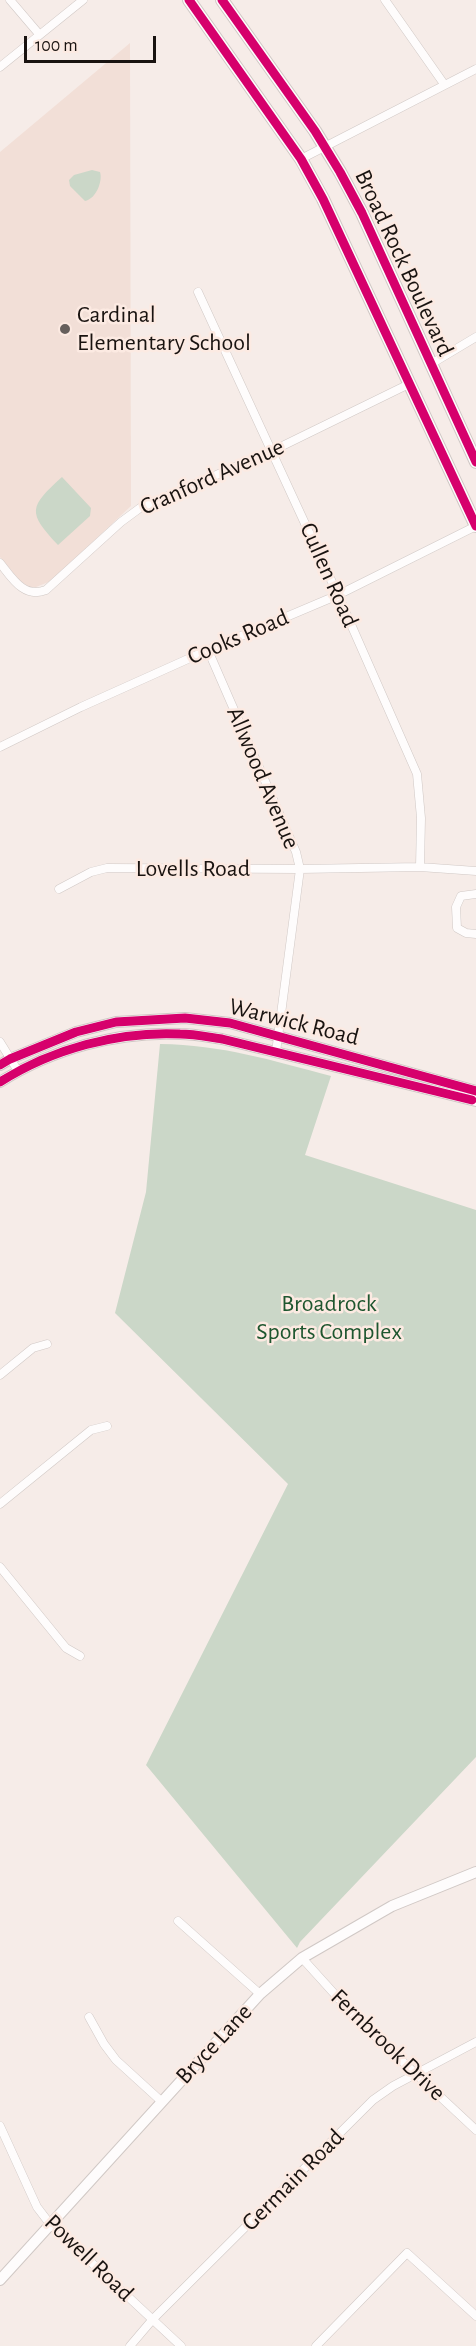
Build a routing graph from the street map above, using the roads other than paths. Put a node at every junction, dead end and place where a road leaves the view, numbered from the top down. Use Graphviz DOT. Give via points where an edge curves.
graph roads {
  1 [pos="10,0"];
  2 [pos="83,0"];
  3 [pos="189,0"];
  4 [pos="222,0"];
  5 [pos="386,0"];
  6 [pos="39,34"];
  7 [pos="0,67"];
  8 [pos="476,69"];
  9 [pos="444,84"];
  10 [pos="325,147"];
  11 [pos="301,159"];
  12 [pos="198,292"];
  13 [pos="476,337"];
  14 [pos="431,364"];
  15 [pos="409,384"];
  16 [pos="272,451"];
  17 [pos="476,462"];
  18 [pos="476,526"];
  19 [pos="0,563"];
  20 [pos="338,595"];
  21 [pos="208,650"];
  22 [pos="0,747"];
  23 [pos="420,867"];
  24 [pos="300,869"];
  25 [pos="476,871"];
  26 [pos="59,889"];
  27 [pos="476,894"];
  28 [pos="476,934"];
  29 [pos="279,1036"];
  30 [pos="0,1042"];
  31 [pos="276,1052"];
  32 [pos="10,1059"];
  33 [pos="0,1065"];
  34 [pos="18,1071"];
  35 [pos="0,1082"];
  36 [pos="476,1090"];
  37 [pos="476,1101"];
  38 [pos="47,1344"];
  39 [pos="0,1375"];
  40 [pos="107,1426"];
  41 [pos="0,1504"];
  42 [pos="0,1567"];
  43 [pos="80,1656"];
  44 [pos="476,1872"];
  45 [pos="178,1921"];
  46 [pos="302,1958"];
  47 [pos="260,1994"];
  48 [pos="89,2017"];
  49 [pos="476,2042"];
  50 [pos="417,2075"];
  51 [pos="161,2102"];
  52 [pos="0,2126"];
  53 [pos="476,2130"];
  54 [pos="50,2224"];
  55 [pos="0,2280"];
  56 [pos="476,2316"];
  57 [pos="153,2319"];
  58 [pos="130,2346"];
  59 [pos="181,2346"];
  60 [pos="316,2346"];
  1 -- 6 [label="street"];
  2 -- 6 [label="street"];
  3 -- 11 [label="main road, Broad Rock Boulevard"];
  4 -- 10 [label="main road, Broad Rock Boulevard"];
  5 -- 9 [label="street"];
  6 -- 7 [label="street"];
  8 -- 9 [label="street"];
  9 -- 10 [label="street"];
  10 -- 11 [label="street"];
  10 -- 14 [label="main road, Broad Rock Boulevard" via="362,213"];
  11 -- 15 [label="main road, Broad Rock Boulevard"];
  12 -- 16 [label="street, Cullen Road"];
  13 -- 14 [label="street"];
  14 -- 17 [label="main road, Broad Rock Boulevard"];
  15 -- 16 [label="street, Cranford Avenue"];
  15 -- 18 [label="main road, Broad Rock Boulevard"];
  16 -- 19 [label="street, Cranford Avenue" via="134,511 51,586 39,592 32,593 16,582"];
  16 -- 20 [label="street, Cullen Road"];
  18 -- 20 [label="street, Cooks Road"];
  20 -- 21 [label="street, Cooks Road"];
  20 -- 23 [label="street, Cullen Road" via="417,774"];
  21 -- 22 [label="street, Cooks Road"];
  21 -- 24 [label="street, Allwood Avenue"];
  23 -- 24 [label="street, Lovells Road"];
  23 -- 25 [label="street, Lovells Road"];
  24 -- 26 [label="street, Lovells Road" via="106,868"];
  24 -- 29 [label="street, Allwood Avenue"];
  27 -- 28 [label="street" via="461,896 456,907 457,928"];
  29 -- 31 [label="street, Allwood Avenue"];
  29 -- 32 [label="main road, Warwick Road" via="230,1023 185,1018 116,1022 76,1032"];
  29 -- 36 [label="main road, Warwick Road"];
  30 -- 32 [label="street"];
  31 -- 34 [label="main road, Warwick Road" via="180,1034 135,1036 76,1047"];
  31 -- 37 [label="main road, Warwick Road"];
  32 -- 33 [label="main road, Warwick Road"];
  32 -- 34 [label="street"];
  34 -- 35 [label="main road, Warwick Road"];
  38 -- 39 [label="street" via="33,1348"];
  40 -- 41 [label="street" via="91,1430"];
  42 -- 43 [label="street" via="66,1648"];
  44 -- 46 [label="main road, Bryce Lane" via="392,1906"];
  45 -- 47 [label="street"];
  46 -- 47 [label="main road, Bryce Lane"];
  46 -- 50 [label="street, Fernbrook Drive" via="358,2020"];
  47 -- 51 [label="main road, Bryce Lane"];
  48 -- 51 [label="street" via="116,2060"];
  49 -- 50 [label="street, Germain Road"];
  50 -- 53 [label="street, Fernbrook Drive"];
  50 -- 57 [label="street, Germain Road" via="373,2100"];
  51 -- 54 [label="main road, Bryce Lane"];
  52 -- 54 [label="street, Powell Road" via="37,2207"];
  54 -- 55 [label="main road, Bryce Lane"];
  54 -- 57 [label="street, Powell Road"];
  56 -- 60 [label="street" via="407,2253"];
  57 -- 58 [label="street, Germain Road"];
  57 -- 59 [label="street, Powell Road"];
}
